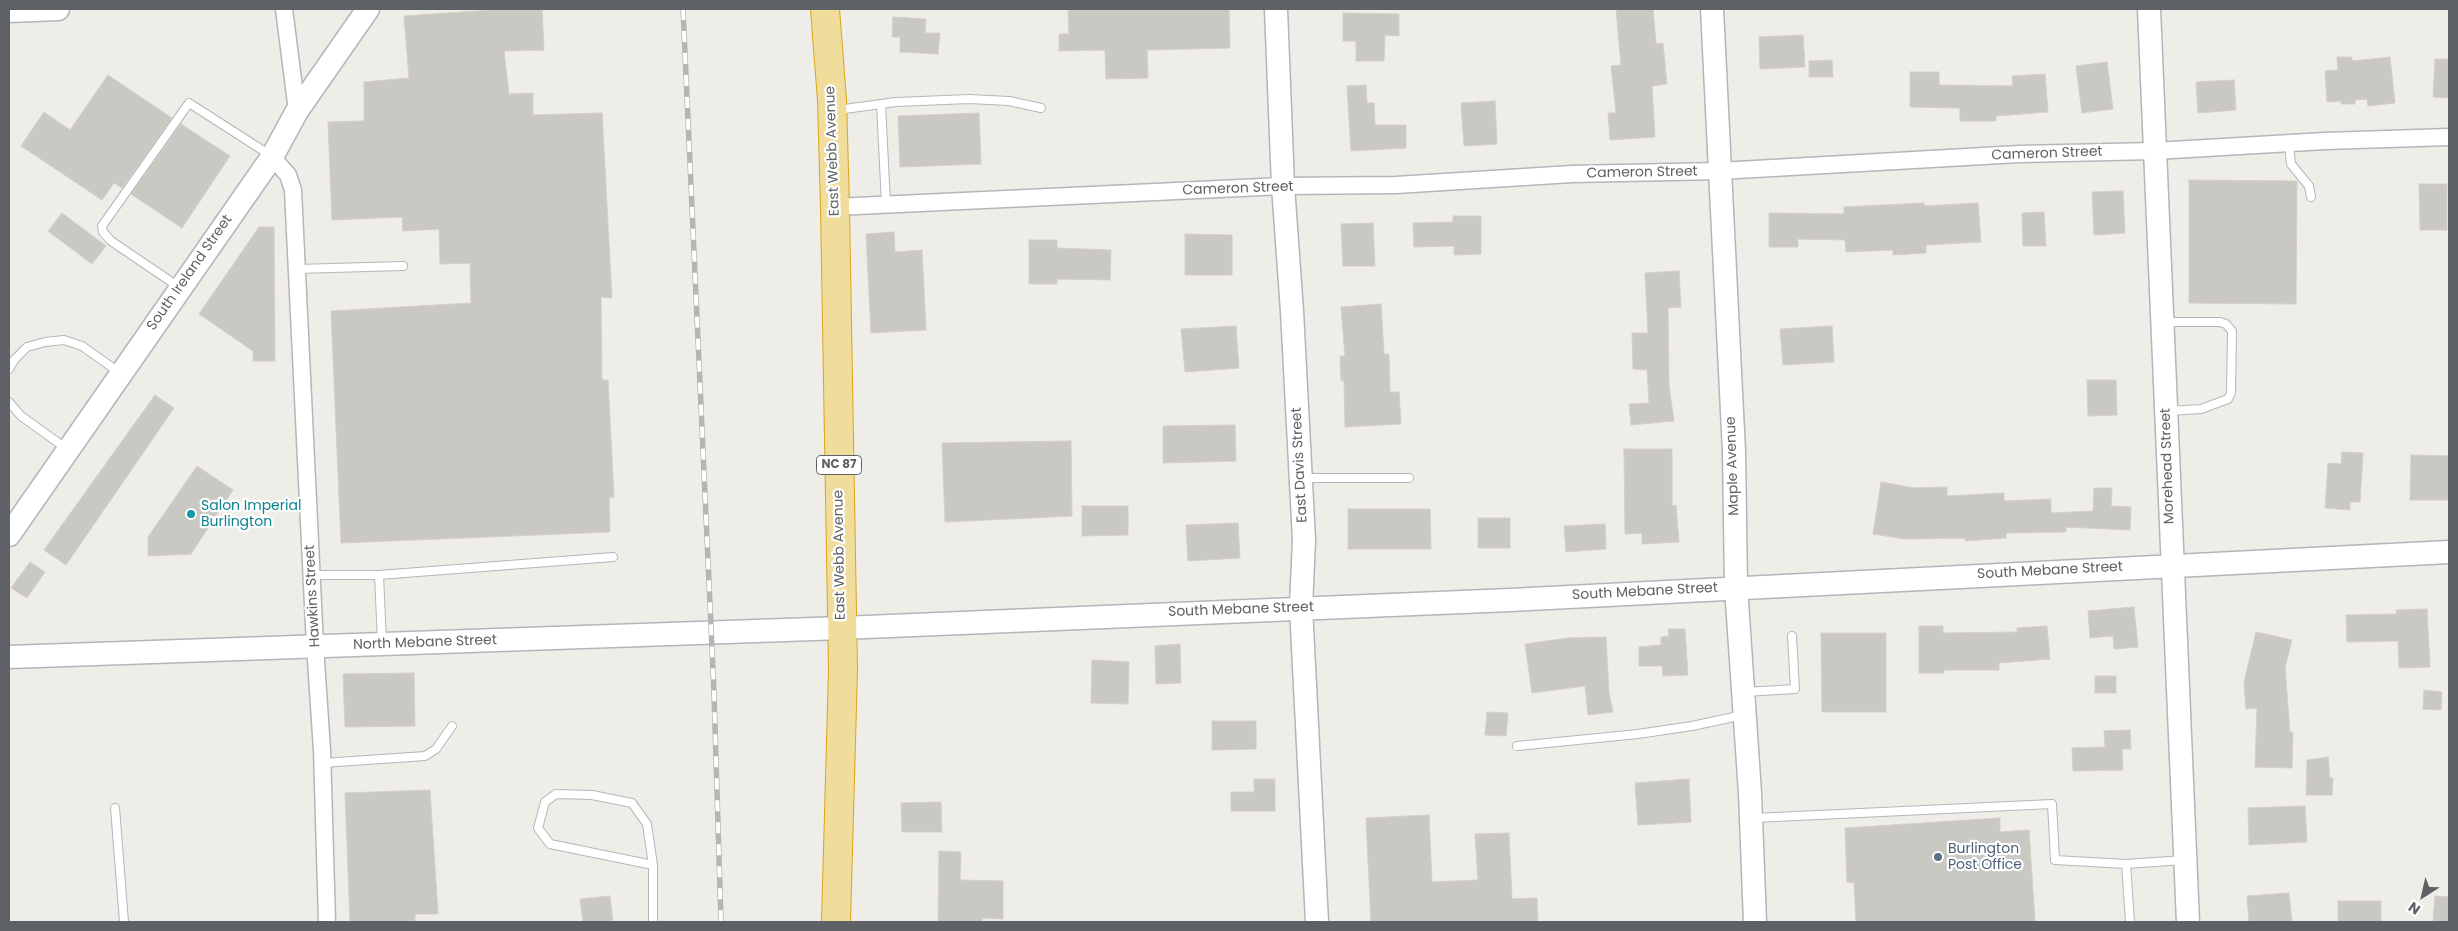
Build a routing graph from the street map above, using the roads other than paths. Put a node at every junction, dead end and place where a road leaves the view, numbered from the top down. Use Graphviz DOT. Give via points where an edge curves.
graph roads {
  1 [pos="58,9"];
  2 [pos="284,9"];
  3 [pos="368,9"];
  4 [pos="825,9"];
  5 [pos="1276,9"];
  6 [pos="1712,9"];
  7 [pos="2150,9"];
  8 [pos="9,11"];
  9 [pos="881,104"];
  10 [pos="1041,108"];
  11 [pos="296,111"];
  12 [pos="832,111"];
  13 [pos="2449,137"];
  14 [pos="2289,143"];
  15 [pos="2155,151"];
  16 [pos="272,157"];
  17 [pos="1720,171"];
  18 [pos="1283,186"];
  19 [pos="2312,197"];
  20 [pos="886,204"];
  21 [pos="835,207"];
  22 [pos="403,266"];
  23 [pos="297,269"];
  24 [pos="180,288"];
  25 [pos="2164,322"];
  26 [pos="9,369"];
  27 [pos="120,373"];
  28 [pos="9,402"];
  29 [pos="2167,411"];
  30 [pos="68,450"];
  31 [pos="1301,478"];
  32 [pos="1409,478"];
  33 [pos="9,535"];
  34 [pos="2449,552"];
  35 [pos="613,557"];
  36 [pos="2171,565"];
  37 [pos="312,574"];
  38 [pos="379,575"];
  39 [pos="1736,587"];
  40 [pos="1301,607"];
  41 [pos="842,628"];
  42 [pos="1792,636"];
  43 [pos="382,644"];
  44 [pos="315,646"];
  45 [pos="9,657"];
  46 [pos="1744,704"];
  47 [pos="452,726"];
  48 [pos="1517,746"];
  49 [pos="322,763"];
  50 [pos="115,808"];
  51 [pos="1751,818"];
  52 [pos="2186,860"];
  53 [pos="2126,864"];
  54 [pos="653,865"];
  55 [pos="124,922"];
  56 [pos="327,922"];
  57 [pos="653,922"];
  58 [pos="836,922"];
  59 [pos="1317,922"];
  60 [pos="1755,922"];
  61 [pos="2130,922"];
  62 [pos="2188,922"];
  1 -- 8 [label="street"];
  2 -- 11 [label="street"];
  3 -- 11 [label="street, South Ireland Street"];
  4 -- 12 [label="highway, East Webb Avenue / NC 87"];
  5 -- 18 [label="street, East Davis Street"];
  6 -- 17 [label="street, Maple Avenue"];
  7 -- 15 [label="street, Morehead Street"];
  9 -- 10 [label="lane" via="969,99 1009,101"];
  9 -- 12 [label="lane"];
  9 -- 20 [label="lane"];
  11 -- 16 [label="street, South Ireland Street"];
  12 -- 21 [label="highway, East Webb Avenue / NC 87"];
  13 -- 14 [label="street, Cameron Street"];
  14 -- 15 [label="street, Cameron Street"];
  14 -- 19 [label="lane" via="2291,164 2310,186"];
  15 -- 17 [label="street, Cameron Street" via="2019,154"];
  15 -- 25 [label="street, Morehead Street"];
  16 -- 23 [label="street, Hawkins Street" via="288,175 293,190"];
  16 -- 24 [label="street, South Ireland Street"];
  16 -- 24 [label="lane" via="189,103 102,226 102,232 111,241"];
  17 -- 18 [label="street, Cameron Street" via="1572,174 1396,185"];
  17 -- 39 [label="street, Maple Avenue" via="1734,452"];
  18 -- 20 [label="street, Cameron Street"];
  18 -- 31 [label="street, East Davis Street"];
  20 -- 21 [label="street, Cameron Street"];
  21 -- 41 [label="highway, East Webb Avenue / NC 87"];
  22 -- 23 [label="lane"];
  23 -- 37 [label="street, Hawkins Street"];
  24 -- 27 [label="street, South Ireland Street"];
  25 -- 29 [label="street, Morehead Street"];
  25 -- 29 [label="lane" via="2220,322 2232,331 2231,393 2228,399 2202,409"];
  26 -- 27 [label="lane" via="26,348 64,340 82,346"];
  27 -- 30 [label="street, South Ireland Street"];
  28 -- 30 [label="lane" via="21,416"];
  29 -- 36 [label="street, Morehead Street"];
  30 -- 33 [label="street, South Ireland Street"];
  31 -- 32 [label="lane"];
  31 -- 40 [label="street, East Davis Street" via="1304,540"];
  34 -- 36 [label="street, South Mebane Street"];
  35 -- 38 [label="lane"];
  36 -- 39 [label="street, South Mebane Street"];
  36 -- 52 [label="street, Morehead Street"];
  37 -- 38 [label="lane"];
  37 -- 44 [label="street, Hawkins Street"];
  38 -- 43 [label="lane"];
  39 -- 40 [label="street, South Mebane Street" via="1510,600"];
  39 -- 46 [label="street, Maple Avenue"];
  40 -- 41 [label="street, South Mebane Street"];
  40 -- 59 [label="street, East Davis Street"];
  41 -- 43 [label="street, North Mebane Street"];
  41 -- 58 [label="highway, East Webb Avenue / NC 87"];
  42 -- 46 [label="lane" via="1795,689"];
  43 -- 44 [label="street, North Mebane Street"];
  44 -- 45 [label="street, North Mebane Street"];
  44 -- 49 [label="street, Hawkins Street"];
  46 -- 48 [label="lane" via="1692,726"];
  46 -- 51 [label="street, Maple Avenue"];
  47 -- 49 [label="lane" via="436,749 425,756"];
  49 -- 56 [label="street, Hawkins Street"];
  50 -- 55 [label="lane"];
  51 -- 53 [label="lane" via="2052,804 2055,860"];
  51 -- 60 [label="street, Maple Avenue"];
  52 -- 53 [label="lane"];
  52 -- 62 [label="street, Morehead Street"];
  53 -- 61 [label="lane"];
  54 -- 54 [label="lane" via="647,824 632,803 592,795 556,794 544,802 538,828 550,844"];
  54 -- 57 [label="lane"];
}
